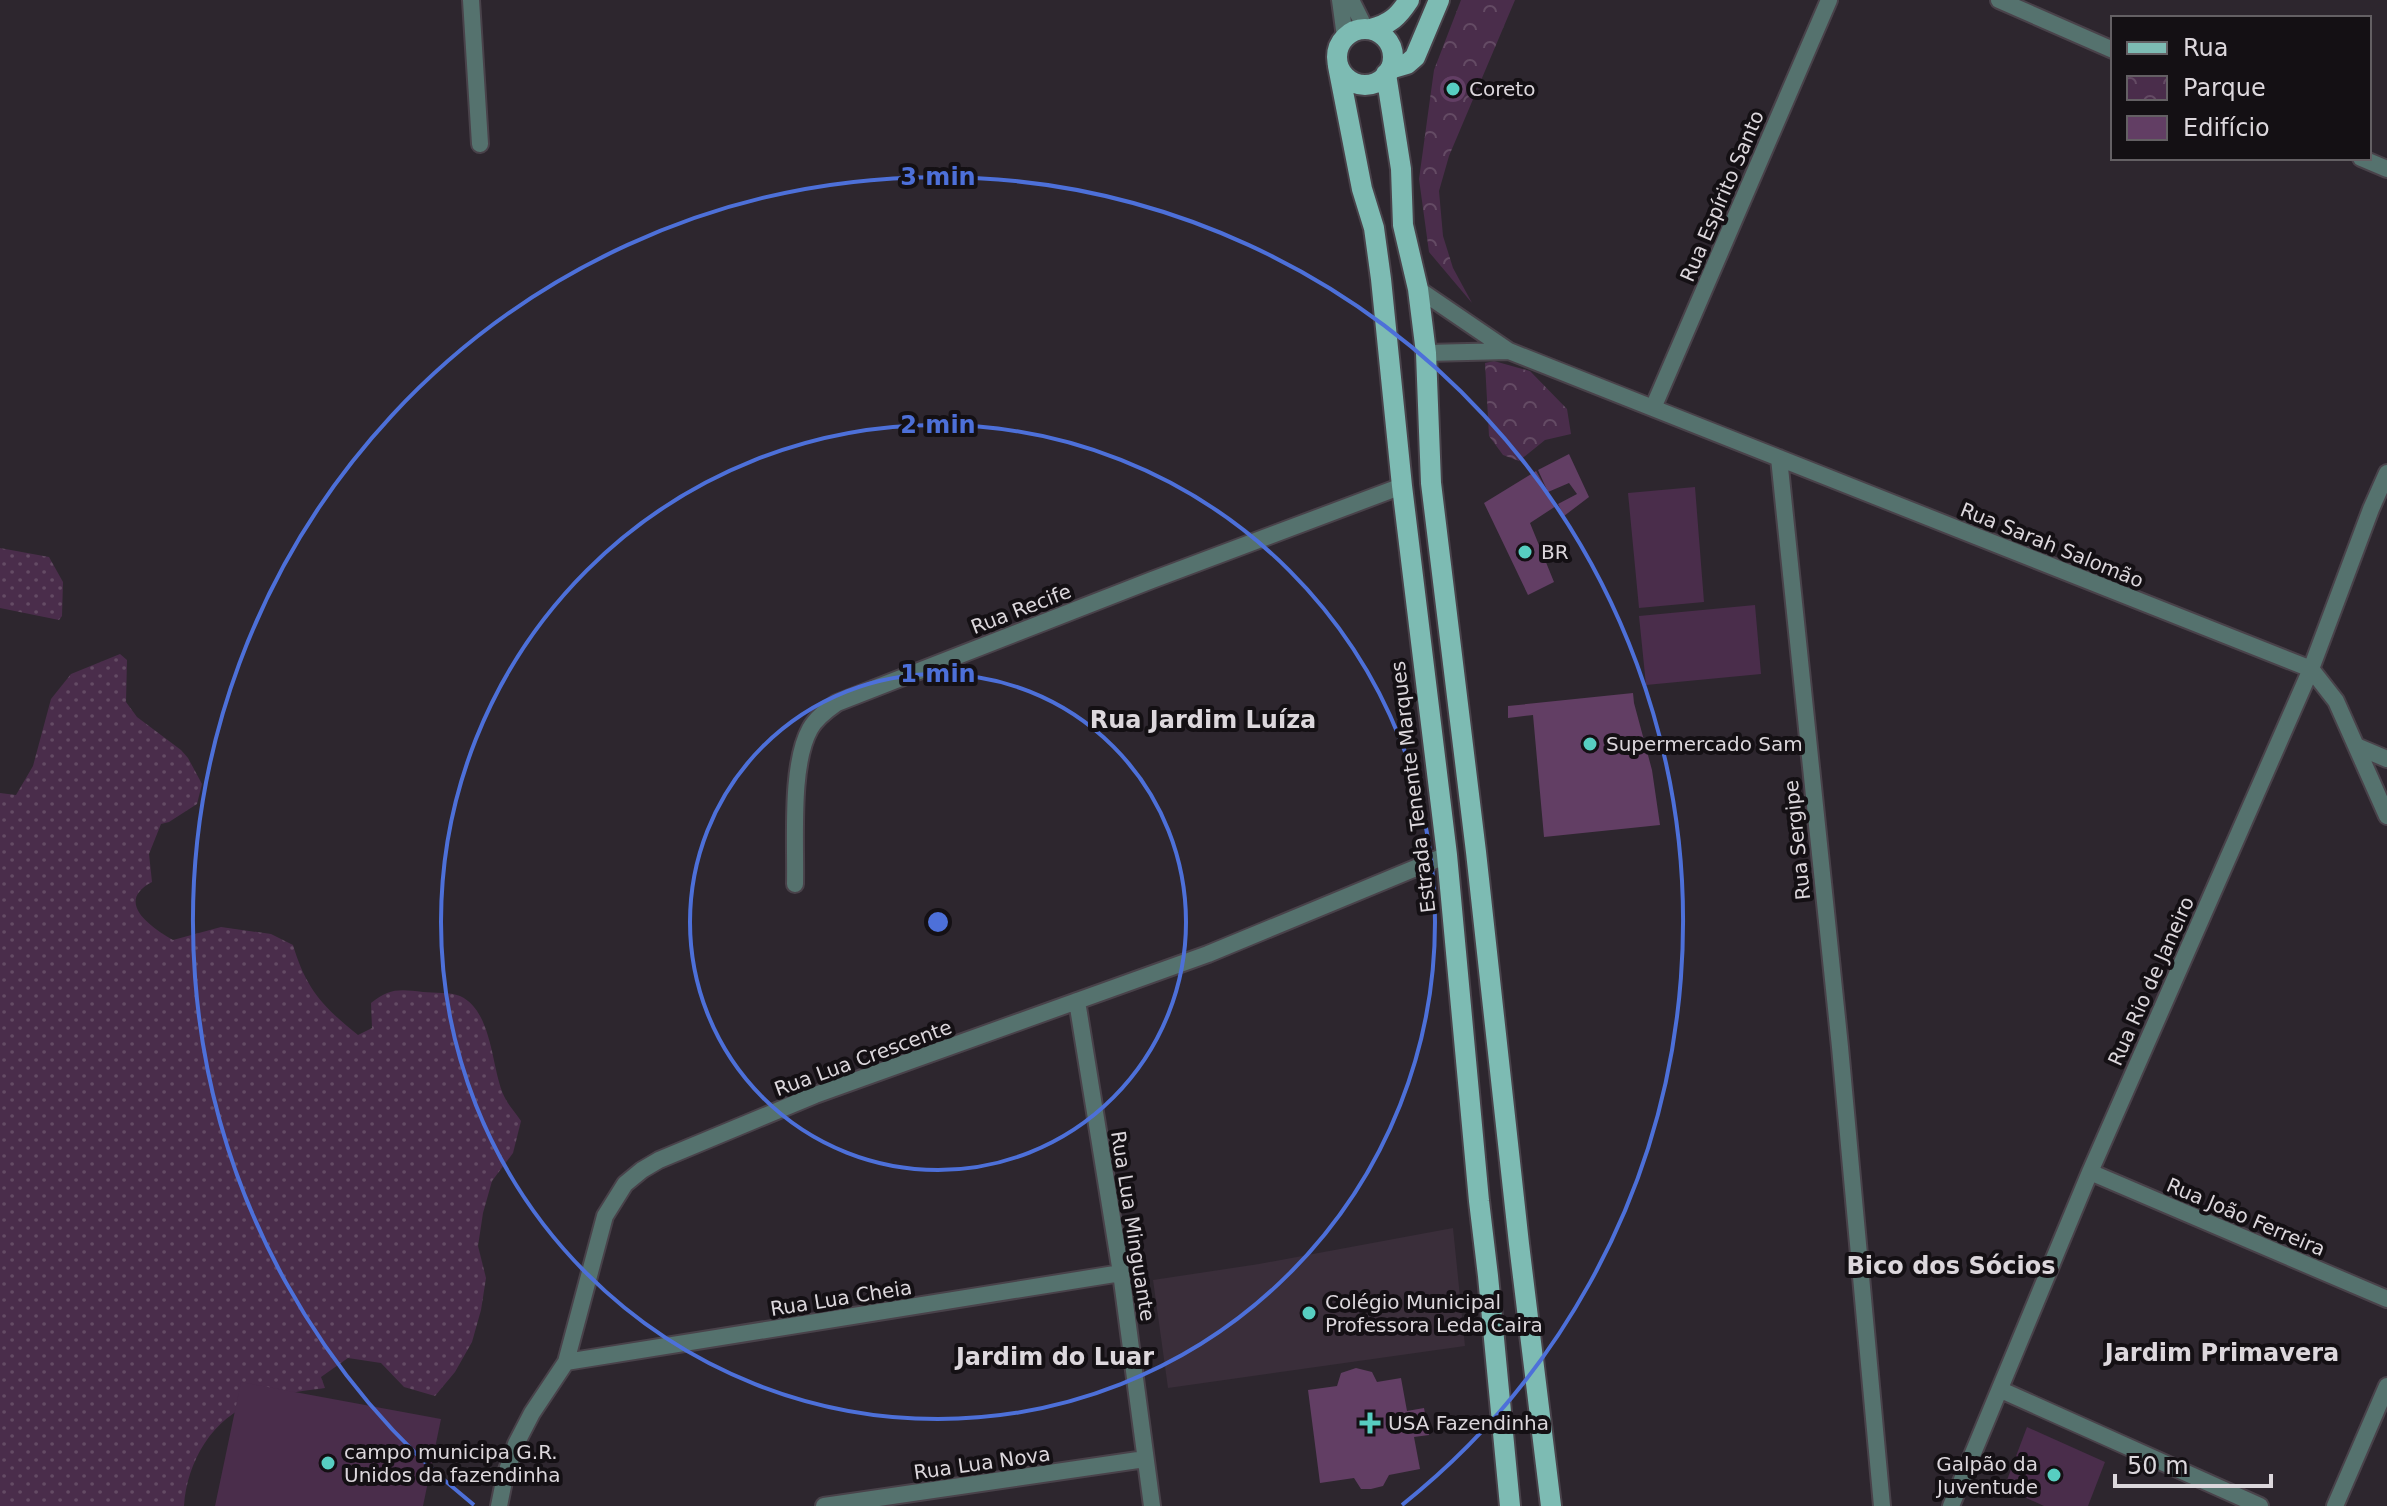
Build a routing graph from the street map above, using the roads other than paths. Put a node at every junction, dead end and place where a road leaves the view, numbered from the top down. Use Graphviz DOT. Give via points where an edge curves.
graph roads {
  1 [pos="471,0"];
  2 [pos="1340,0"];
  3 [pos="1351,0"];
  4 [pos="1409,0"];
  5 [pos="1439,0"];
  6 [pos="1829,0"];
  7 [pos="1999,0"];
  8 [pos="1368,29"];
  9 [pos="1345,37"];
  10 [pos="2111,49"];
  11 [pos="1338,66"];
  12 [pos="1388,71"];
  13 [pos="480,144"];
  14 [pos="2366,160"];
  15 [pos="2387,169"];
  16 [pos="1381,279"];
  17 [pos="1418,289"];
  18 [pos="1509,351"];
  19 [pos="1426,353"];
  20 [pos="1653,408"];
  21 [pos="1779,458"];
  22 [pos="2387,473"];
  23 [pos="1402,486"];
  24 [pos="2311,669"];
  25 [pos="2356,746"];
  26 [pos="2387,759"];
  27 [pos="2387,816"];
  28 [pos="1447,855"];
  29 [pos="795,884"];
  30 [pos="1077,1001"];
  31 [pos="2090,1172"];
  32 [pos="1121,1273"];
  33 [pos="2387,1299"];
  34 [pos="566,1362"];
  35 [pos="2387,1386"];
  36 [pos="2001,1390"];
  37 [pos="1145,1459"];
  38 [pos="499,1506"];
  39 [pos="824,1506"];
  40 [pos="1152,1506"];
  41 [pos="1510,1506"];
  42 [pos="1551,1506"];
  43 [pos="1882,1506"];
  44 [pos="1951,1506"];
  45 [pos="2260,1506"];
  46 [pos="2335,1506"];
  1 -- 13 [label="street"];
  2 -- 9 [label="street"];
  3 -- 8 [label="street"];
  4 -- 8 [label="main road" via="1399,16"];
  5 -- 12 [label="main road" via="1415,57"];
  6 -- 20 [label="street, Rua Espírito Santo"];
  7 -- 10 [label="street"];
  8 -- 9 [label="main road"];
  8 -- 12 [label="main road" via="1391,48"];
  9 -- 11 [label="main road"];
  11 -- 12 [label="main road" via="1356,83 1372,83"];
  11 -- 16 [label="main road, Estrada Tenente Marques"];
  12 -- 17 [label="main road" via="1403,225"];
  14 -- 15 [label="street"];
  16 -- 19 [label="main road" via="1390,295 1396,345"];
  16 -- 23 [label="main road, Estrada Tenente Marques"];
  17 -- 18 [label="street"];
  17 -- 19 [label="main road"];
  18 -- 19 [label="street"];
  18 -- 20 [label="street"];
  19 -- 42 [label="main road" via="1431,483"];
  20 -- 21 [label="street"];
  21 -- 24 [label="street, Rua Sarah Salomão"];
  21 -- 43 [label="street, Rua Sergipe"];
  22 -- 24 [label="street, Rua Rio de Janeiro"];
  23 -- 28 [label="main road, Estrada Tenente Marques"];
  23 -- 29 [label="street, Rua Recife" via="837,703 810,728 802,750"];
  24 -- 25 [label="street" via="2336,701"];
  24 -- 31 [label="street, Rua Rio de Janeiro"];
  25 -- 26 [label="street"];
  25 -- 27 [label="street"];
  28 -- 30 [label="street, Rua Lua Crescente" via="1208,954"];
  28 -- 41 [label="main road, Estrada Tenente Marques"];
  30 -- 32 [label="street, Rua Lua Minguante"];
  30 -- 34 [label="street, Rua Lua Crescente" via="815,1095 642,1170 625,1184 605,1216"];
  31 -- 33 [label="street, Rua João Ferreira"];
  31 -- 36 [label="street, Rua Rio de Janeiro"];
  32 -- 34 [label="street, Rua Lua Cheia"];
  32 -- 37 [label="street, Rua Lua Minguante"];
  34 -- 38 [label="street, Rua Lua Crescente" via="516,1444"];
  35 -- 46 [label="street"];
  36 -- 44 [label="street, Rua Rio de Janeiro"];
  36 -- 45 [label="street"];
  37 -- 39 [label="street, Rua Lua Nova"];
  37 -- 40 [label="street, Rua Lua Minguante"];
}
